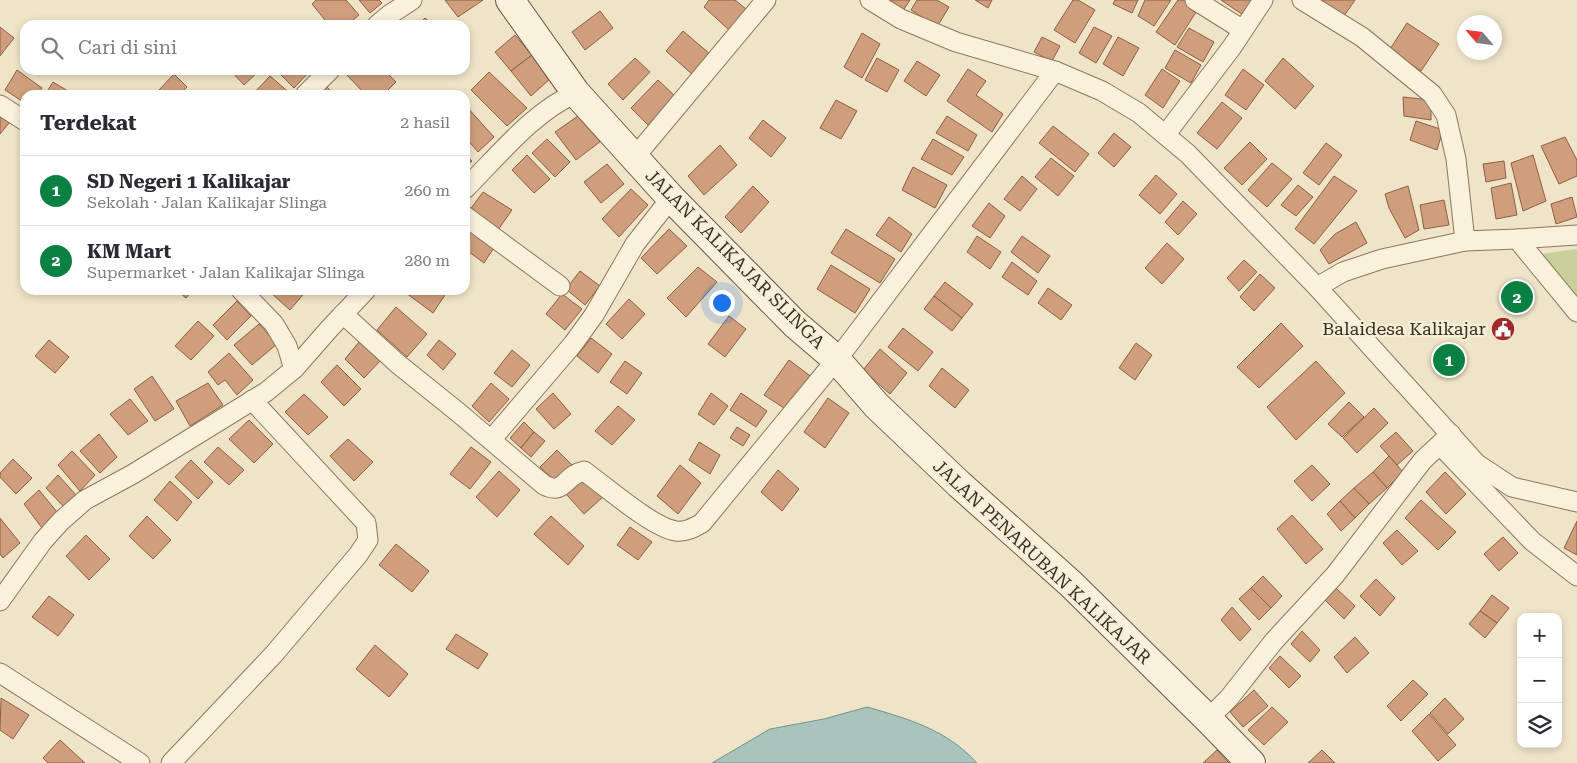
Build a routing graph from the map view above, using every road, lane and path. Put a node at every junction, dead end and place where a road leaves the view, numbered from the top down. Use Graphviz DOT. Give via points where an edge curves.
graph roads {
  1 [pos="412,0"];
  2 [pos="510,0"];
  3 [pos="766,0"];
  4 [pos="870,0"];
  5 [pos="1196,0"];
  6 [pos="1263,0"];
  7 [pos="1302,0"];
  8 [pos="383,20"];
  9 [pos="1243,30"];
  10 [pos="1053,74"];
  11 [pos="325,75"];
  12 [pos="310,90"];
  13 [pos="576,94"];
  14 [pos="0,105"];
  15 [pos="20,118"];
  16 [pos="1166,134"];
  17 [pos="634,158"];
  18 [pos="470,183"];
  19 [pos="671,198"];
  20 [pos="470,220"];
  21 [pos="1577,235"];
  22 [pos="1517,240"];
  23 [pos="1465,241"];
  24 [pos="560,286"];
  25 [pos="1317,287"];
  26 [pos="246,295"];
  27 [pos="361,295"];
  28 [pos="1577,312"];
  29 [pos="343,314"];
  30 [pos="836,359"];
  31 [pos="294,369"];
  32 [pos="252,400"];
  33 [pos="1446,439"];
  34 [pos="491,440"];
  35 [pos="1577,502"];
  36 [pos="1577,576"];
  37 [pos="0,601"];
  38 [pos="0,673"];
  39 [pos="1208,719"];
  40 [pos="140,763"];
  41 [pos="171,763"];
  42 [pos="1251,763"];
  1 -- 8 [label="street"];
  2 -- 13 [label="street, JALAN KALIKAJAR SLINGA"];
  3 -- 17 [label="street"];
  4 -- 10 [label="street" via="893,15 956,42"];
  5 -- 9 [label="street"];
  6 -- 9 [label="street"];
  7 -- 23 [label="street" via="1362,37 1432,94 1446,115 1456,159"];
  9 -- 16 [label="street"];
  10 -- 16 [label="street" via="1102,91 1139,112"];
  10 -- 30 [label="street, JALAN KALIKAJAR SLINGA"];
  11 -- 12 [label="street"];
  13 -- 17 [label="street, JALAN KALIKAJAR SLINGA"];
  13 -- 18 [label="street" via="537,117"];
  14 -- 15 [label="street"];
  16 -- 25 [label="street"];
  17 -- 19 [label="street, JALAN KALIKAJAR SLINGA"];
  19 -- 30 [label="street, JALAN KALIKAJAR SLINGA" via="795,324"];
  19 -- 34 [label="street" via="635,244 594,315"];
  20 -- 24 [label="street"];
  21 -- 22 [label="street"];
  22 -- 23 [label="street"];
  22 -- 28 [label="street"];
  23 -- 25 [label="street" via="1382,258 1343,272"];
  25 -- 33 [label="street"];
  26 -- 31 [label="street" via="274,324 287,346"];
  27 -- 29 [label="street"];
  29 -- 31 [label="street"];
  29 -- 34 [label="street"];
  30 -- 34 [label="street" via="702,523 687,531 675,531 656,524 584,471 576,473 559,488 552,489"];
  30 -- 39 [label="street, JALAN PENARUBAN KALIKAJAR" via="877,406 1071,584"];
  31 -- 32 [label="street"];
  32 -- 37 [label="street" via="85,500 43,541"];
  32 -- 41 [label="street" via="366,523 368,540 274,654"];
  33 -- 35 [label="street" via="1512,487"];
  33 -- 36 [label="street" via="1532,541"];
  33 -- 39 [label="street" via="1423,460 1335,575 1274,641 1230,698"];
  38 -- 40 [label="street"];
  39 -- 42 [label="street, JALAN PENARUBAN KALIKAJAR"];
}
